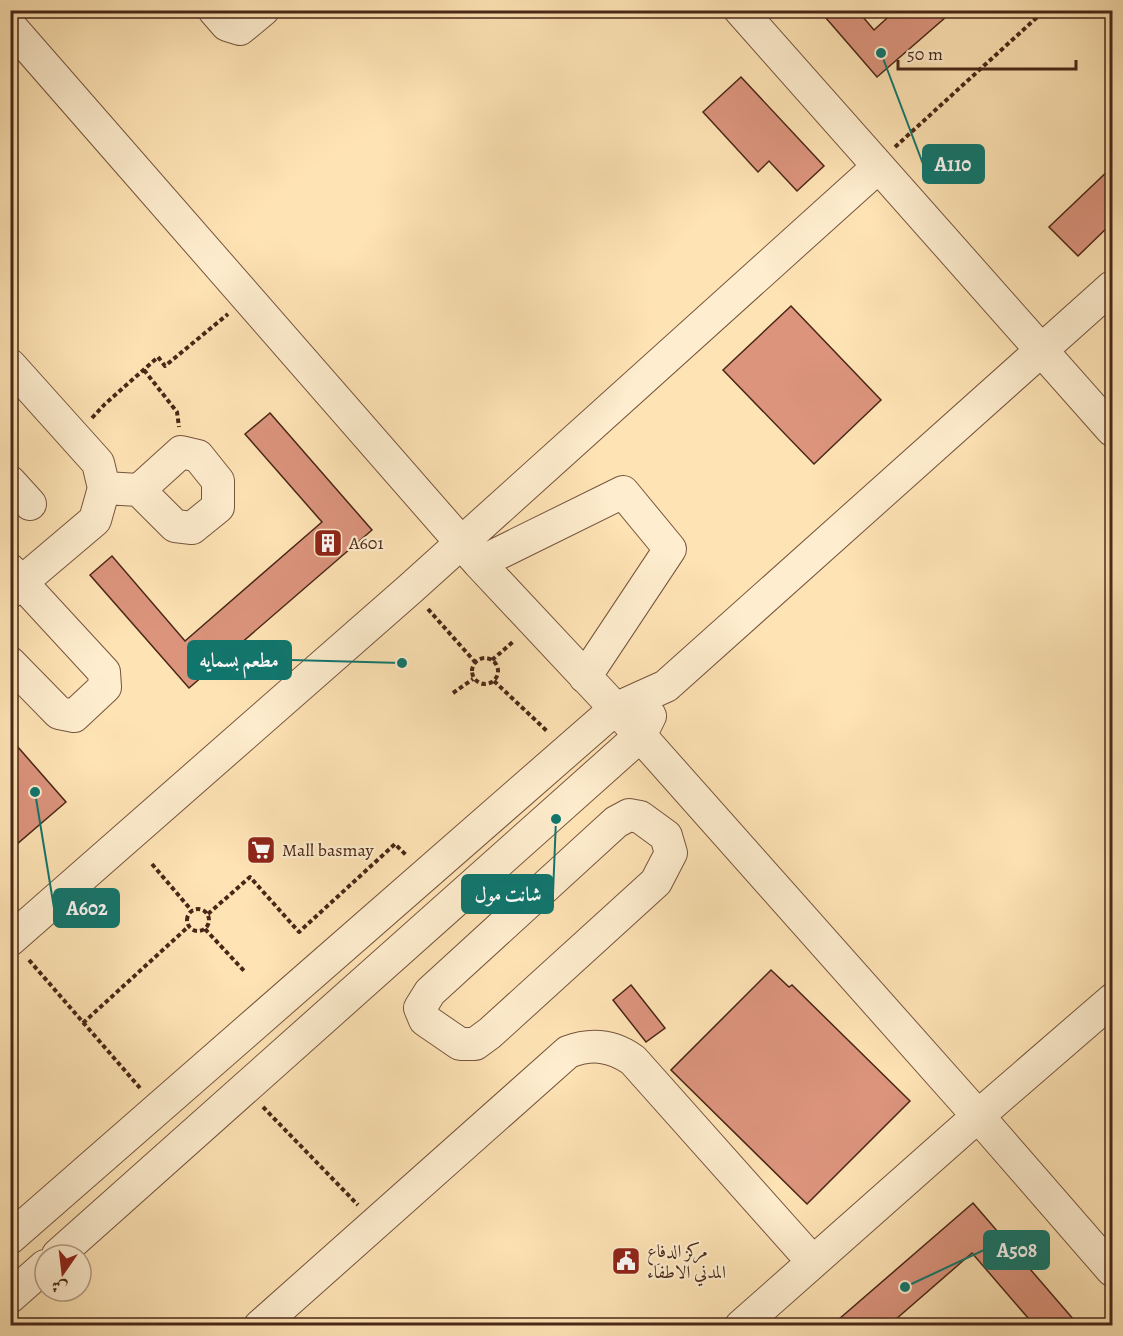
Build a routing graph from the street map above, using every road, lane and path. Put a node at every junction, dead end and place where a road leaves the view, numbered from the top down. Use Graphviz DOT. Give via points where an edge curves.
graph roads {
  1 [pos="214,10"];
  2 [pos="263,10"];
  3 [pos="740,10"];
  4 [pos="1045,10"];
  5 [pos="10,26"];
  6 [pos="878,167"];
  7 [pos="1113,287"];
  8 [pos="248,298"];
  9 [pos="1042,350"];
  10 [pos="10,365"];
  11 [pos="144,370"];
  12 [pos="1113,430"];
  13 [pos="74,436"];
  14 [pos="181,452"];
  15 [pos="104,488"];
  16 [pos="139,490"];
  17 [pos="470,553"];
  18 [pos="14,582"];
  19 [pos="410,589"];
  20 [pos="475,662"];
  21 [pos="10,663"];
  22 [pos="585,677"];
  23 [pos="473,679"];
  24 [pos="495,681"];
  25 [pos="666,686"];
  26 [pos="453,693"];
  27 [pos="615,709"];
  28 [pos="640,735"];
  29 [pos="568,751"];
  30 [pos="707,812"];
  31 [pos="666,836"];
  32 [pos="152,864"];
  33 [pos="424,876"];
  34 [pos="192,911"];
  35 [pos="208,914"];
  36 [pos="189,926"];
  37 [pos="205,929"];
  38 [pos="11,940"];
  39 [pos="245,972"];
  40 [pos="1113,1000"];
  41 [pos="83,1023"];
  42 [pos="230,1046"];
  43 [pos="252,1082"];
  44 [pos="158,1109"];
  45 [pos="978,1116"];
  46 [pos="375,1223"];
  47 [pos="10,1238"];
  48 [pos="71,1243"];
  49 [pos="813,1262"];
  50 [pos="1113,1270"];
  51 [pos="33,1277"];
  52 [pos="10,1297"];
  53 [pos="260,1326"];
  54 [pos="741,1326"];
  1 -- 2 [label="street" via="227,25 240,29"];
  3 -- 6 [label="street"];
  4 -- 6 [label="path"];
  5 -- 8 [label="street"];
  6 -- 9 [label="street"];
  6 -- 17 [label="street"];
  7 -- 9 [label="street"];
  8 -- 11 [label="path" via="165,366 158,357"];
  8 -- 17 [label="street"];
  9 -- 12 [label="street"];
  9 -- 25 [label="street"];
  10 -- 13 [label="street"];
  11 -- 13 [label="path"];
  11 -- 14 [label="path" via="177,412"];
  13 -- 15 [label="street" via="98,463"];
  14 -- 16 [label="street"];
  14 -- 16 [label="street" via="198,456 218,481 218,507 192,528 175,526"];
  15 -- 16 [label="street"];
  15 -- 18 [label="street" via="95,520"];
  17 -- 19 [label="street"];
  17 -- 22 [label="street"];
  17 -- 22 [label="street" via="623,492 670,549"];
  18 -- 21 [label="street" via="104,672 105,687 74,716 59,712"];
  19 -- 20 [label="path"];
  19 -- 38 [label="street"];
  20 -- 23 [label="path" via="471,670"];
  20 -- 24 [label="path" via="492,660 498,670"];
  22 -- 27 [label="street"];
  23 -- 24 [label="path" via="488,685"];
  23 -- 26 [label="path"];
  24 -- 29 [label="path"];
  25 -- 27 [label="street"];
  25 -- 28 [label="street"];
  27 -- 28 [label="street"];
  27 -- 29 [label="street"];
  28 -- 30 [label="street"];
  28 -- 43 [label="street"];
  29 -- 33 [label="street"];
  30 -- 31 [label="street"];
  30 -- 45 [label="street"];
  31 -- 31 [label="street" via="640,817 629,815 616,822 430,992 420,1008 425,1020 460,1044 474,1044 490,1033 656,882 671,853"];
  32 -- 34 [label="path"];
  33 -- 35 [label="path" via="395,844 299,932 250,877"];
  33 -- 42 [label="street"];
  34 -- 35 [label="path" via="198,909"];
  34 -- 36 [label="path"];
  35 -- 37 [label="path"];
  36 -- 37 [label="path" via="199,931"];
  36 -- 41 [label="path"];
  37 -- 39 [label="path"];
  38 -- 41 [label="path"];
  40 -- 45 [label="street"];
  41 -- 44 [label="path"];
  42 -- 43 [label="street"];
  42 -- 44 [label="street"];
  43 -- 46 [label="path"];
  43 -- 48 [label="street"];
  44 -- 47 [label="street"];
  45 -- 49 [label="street"];
  45 -- 50 [label="street"];
  46 -- 49 [label="street" via="568,1052 602,1046 633,1060"];
  46 -- 53 [label="street"];
  49 -- 54 [label="street"];
  51 -- 52 [label="street"];
}
